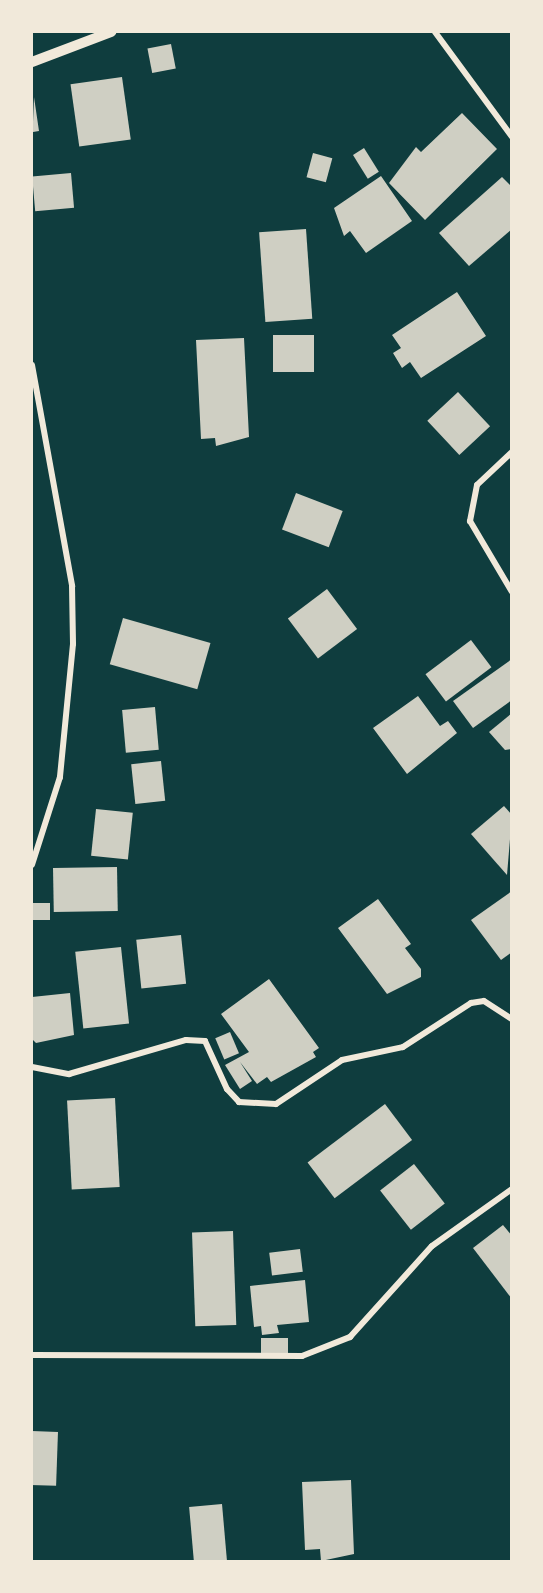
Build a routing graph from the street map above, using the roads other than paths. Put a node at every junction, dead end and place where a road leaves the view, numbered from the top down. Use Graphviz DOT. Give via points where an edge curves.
graph roads {
  1 [pos="111,32"];
  2 [pos="435,32"];
  3 [pos="32,62"];
  4 [pos="512,137"];
  5 [pos="32,365"];
  6 [pos="512,452"];
  7 [pos="512,592"];
  8 [pos="32,865"];
  9 [pos="512,1019"];
  10 [pos="32,1067"];
  11 [pos="512,1189"];
  12 [pos="32,1355"];
  1 -- 3 [label="street"];
  2 -- 4 [label="street"];
  5 -- 8 [label="street" via="72,586 73,644 60,777"];
  6 -- 7 [label="street" via="477,485 470,502 470,521"];
  9 -- 10 [label="street" via="484,1001 471,1003 417,1040 342,1060 276,1104 239,1102 226,1089 205,1041 186,1041 69,1074"];
  11 -- 12 [label="street" via="432,1246 350,1337 303,1356"];
}
